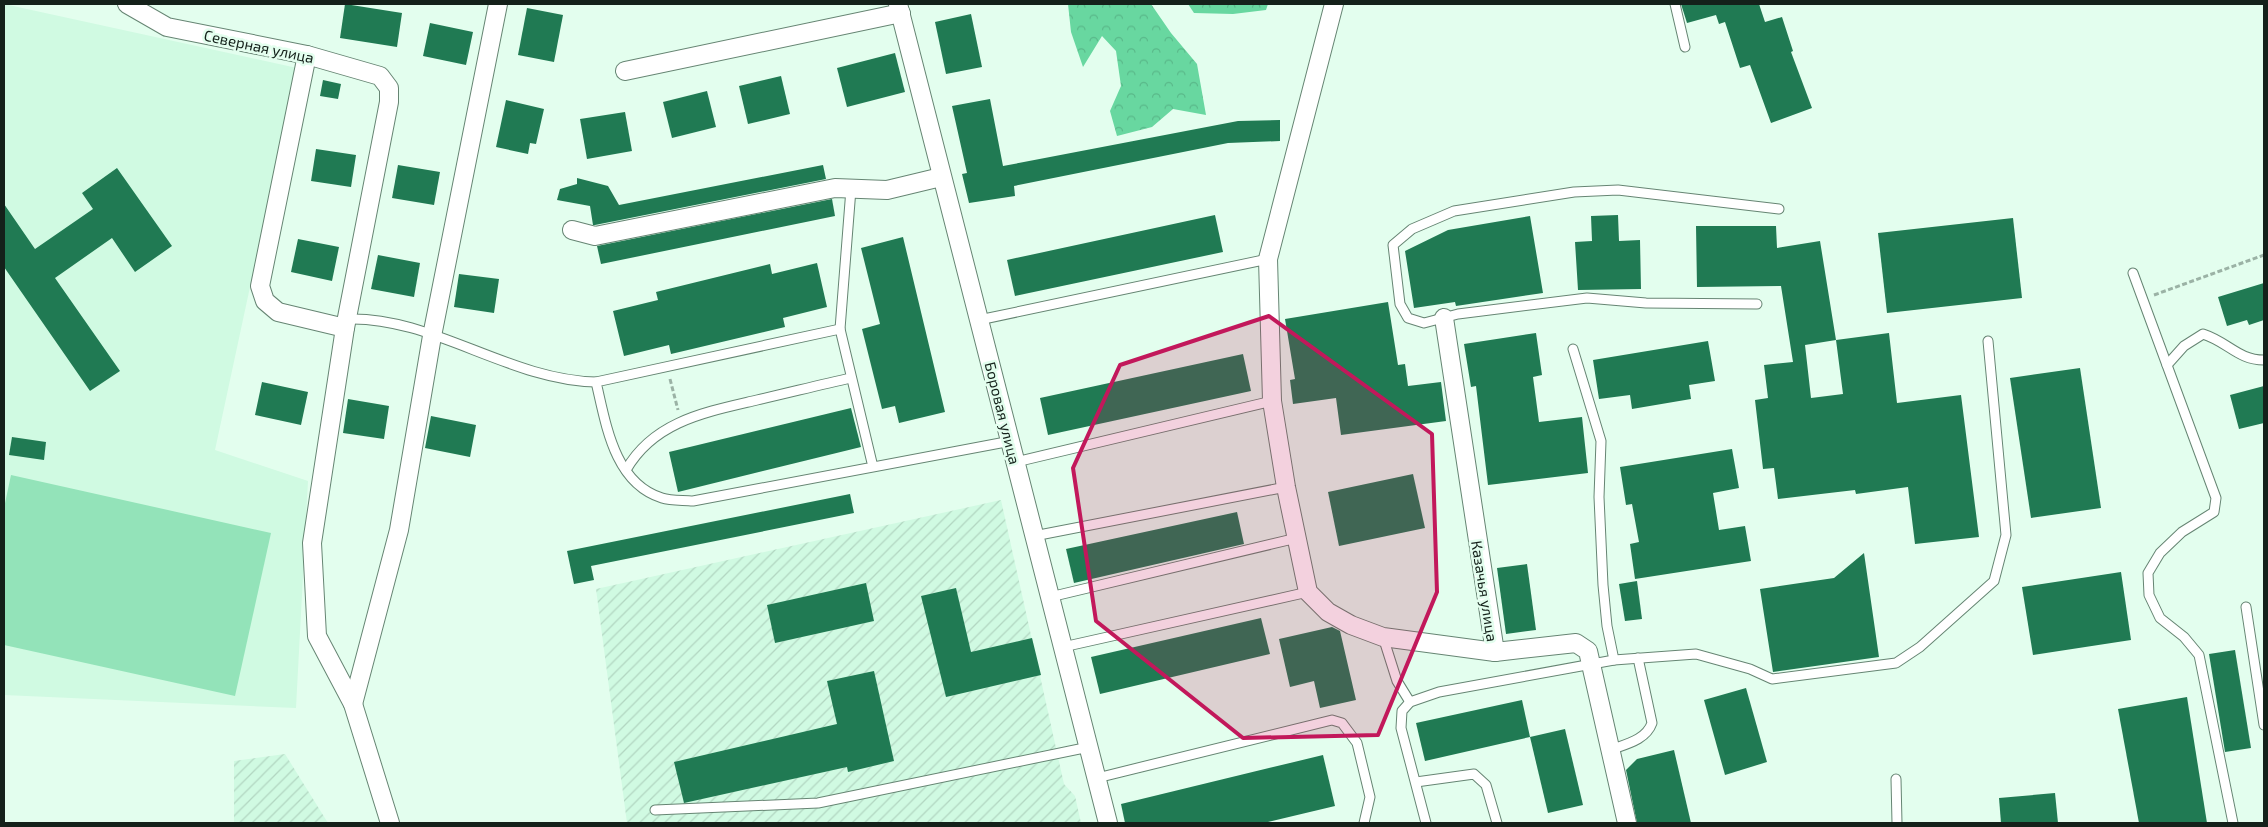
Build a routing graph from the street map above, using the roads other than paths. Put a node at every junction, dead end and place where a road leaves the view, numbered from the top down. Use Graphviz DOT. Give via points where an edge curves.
graph roads {
  1 [pos="127,4"];
  2 [pos="498,4"];
  3 [pos="1334,4"];
  4 [pos="1675,4"];
  5 [pos="900,9"];
  6 [pos="1686,47"];
  7 [pos="307,55"];
  8 [pos="625,71"];
  9 [pos="941,177"];
  10 [pos="851,189"];
  11 [pos="1778,209"];
  12 [pos="572,230"];
  13 [pos="1268,258"];
  14 [pos="2133,273"];
  15 [pos="1757,304"];
  16 [pos="1444,318"];
  17 [pos="979,320"];
  18 [pos="346,324"];
  19 [pos="840,329"];
  20 [pos="432,336"];
  21 [pos="1988,341"];
  22 [pos="1574,349"];
  23 [pos="2264,360"];
  24 [pos="2167,365"];
  25 [pos="851,378"];
  26 [pos="596,382"];
  27 [pos="1272,401"];
  28 [pos="1011,441"];
  29 [pos="1016,462"];
  30 [pos="873,467"];
  31 [pos="626,470"];
  32 [pos="1286,487"];
  33 [pos="1034,536"];
  34 [pos="1297,538"];
  35 [pos="1308,592"];
  36 [pos="1050,597"];
  37 [pos="2246,607"];
  38 [pos="1383,637"];
  39 [pos="1063,647"];
  40 [pos="1495,652"];
  41 [pos="1638,658"];
  42 [pos="1614,660"];
  43 [pos="1592,665"];
  44 [pos="1410,702"];
  45 [pos="353,704"];
  46 [pos="2264,725"];
  47 [pos="1089,747"];
  48 [pos="1610,750"];
  49 [pos="1096,778"];
  50 [pos="1896,779"];
  51 [pos="1416,782"];
  52 [pos="655,810"];
  53 [pos="390,823"];
  54 [pos="1108,823"];
  55 [pos="1364,823"];
  56 [pos="1426,823"];
  57 [pos="1496,823"];
  58 [pos="1626,823"];
  59 [pos="1897,823"];
  60 [pos="2233,823"];
  1 -- 7 [label="street, Северная улица" via="167,27"];
  2 -- 20 [label="street"];
  3 -- 13 [label="street"];
  4 -- 6 [label="lane"];
  5 -- 8 [label="street"];
  5 -- 9 [label="street, Боровая улица"];
  7 -- 18 [label="street, Северная улица" via="380,76 389,88 389,102"];
  7 -- 18 [label="street" via="260,286 265,301 278,312"];
  9 -- 10 [label="street" via="888,190"];
  9 -- 17 [label="street, Боровая улица"];
  10 -- 12 [label="street" via="835,188 595,236"];
  10 -- 19 [label="lane"];
  11 -- 16 [label="lane" via="1618,190 1574,192 1454,211 1412,229 1393,245 1400,304 1408,318 1424,323"];
  13 -- 17 [label="lane"];
  13 -- 27 [label="street"];
  14 -- 24 [label="lane"];
  15 -- 16 [label="lane" via="1587,298"];
  16 -- 40 [label="street, Казачья улица"];
  17 -- 28 [label="street, Боровая улица"];
  18 -- 20 [label="lane" via="388,320"];
  18 -- 45 [label="street" via="312,543 317,636"];
  19 -- 25 [label="lane"];
  19 -- 26 [label="lane"];
  20 -- 26 [label="lane" via="542,375 568,381"];
  20 -- 45 [label="street" via="399,530"];
  21 -- 41 [label="lane" via="2006,535 1994,581 1920,647 1896,663 1772,679 1750,669 1696,654"];
  22 -- 42 [label="lane" via="1601,441 1602,585"];
  23 -- 24 [label="lane" via="2253,360 2219,339 2203,334 2184,346"];
  24 -- 60 [label="lane" via="2216,498 2214,512 2182,532 2160,553 2148,572 2149,595 2160,618 2184,637 2199,655"];
  25 -- 30 [label="lane"];
  25 -- 31 [label="lane" via="705,412 680,421 639,450"];
  26 -- 31 [label="lane" via="608,433"];
  27 -- 29 [label="lane"];
  27 -- 32 [label="street"];
  28 -- 29 [label="street, Боровая улица"];
  28 -- 30 [label="lane"];
  29 -- 33 [label="street, Боровая улица"];
  30 -- 31 [label="lane" via="693,501 663,499 648,492"];
  32 -- 33 [label="lane"];
  32 -- 34 [label="street"];
  33 -- 36 [label="street, Боровая улица"];
  34 -- 35 [label="street"];
  34 -- 36 [label="lane"];
  35 -- 38 [label="street" via="1328,612"];
  35 -- 39 [label="lane"];
  36 -- 39 [label="street, Боровая улица"];
  37 -- 46 [label="lane"];
  38 -- 40 [label="street"];
  38 -- 44 [label="lane" via="1397,681"];
  39 -- 47 [label="street, Боровая улица"];
  40 -- 43 [label="street, Казачья улица" via="1576,643 1588,651"];
  41 -- 42 [label="lane"];
  41 -- 48 [label="lane" via="1652,723 1641,738"];
  42 -- 43 [label="lane"];
  43 -- 44 [label="lane" via="1440,692"];
  43 -- 48 [label="street, Казачья улица"];
  44 -- 51 [label="lane" via="1402,711 1400,728"];
  45 -- 53 [label="street"];
  47 -- 49 [label="street, Боровая улица"];
  47 -- 52 [label="lane" via="818,803"];
  48 -- 58 [label="street, Казачья улица"];
  49 -- 54 [label="street, Боровая улица"];
  49 -- 55 [label="lane" via="1332,720 1342,723 1357,743 1370,797"];
  50 -- 59 [label="lane"];
  51 -- 56 [label="lane"];
  51 -- 57 [label="lane" via="1474,774 1486,784"];
}
